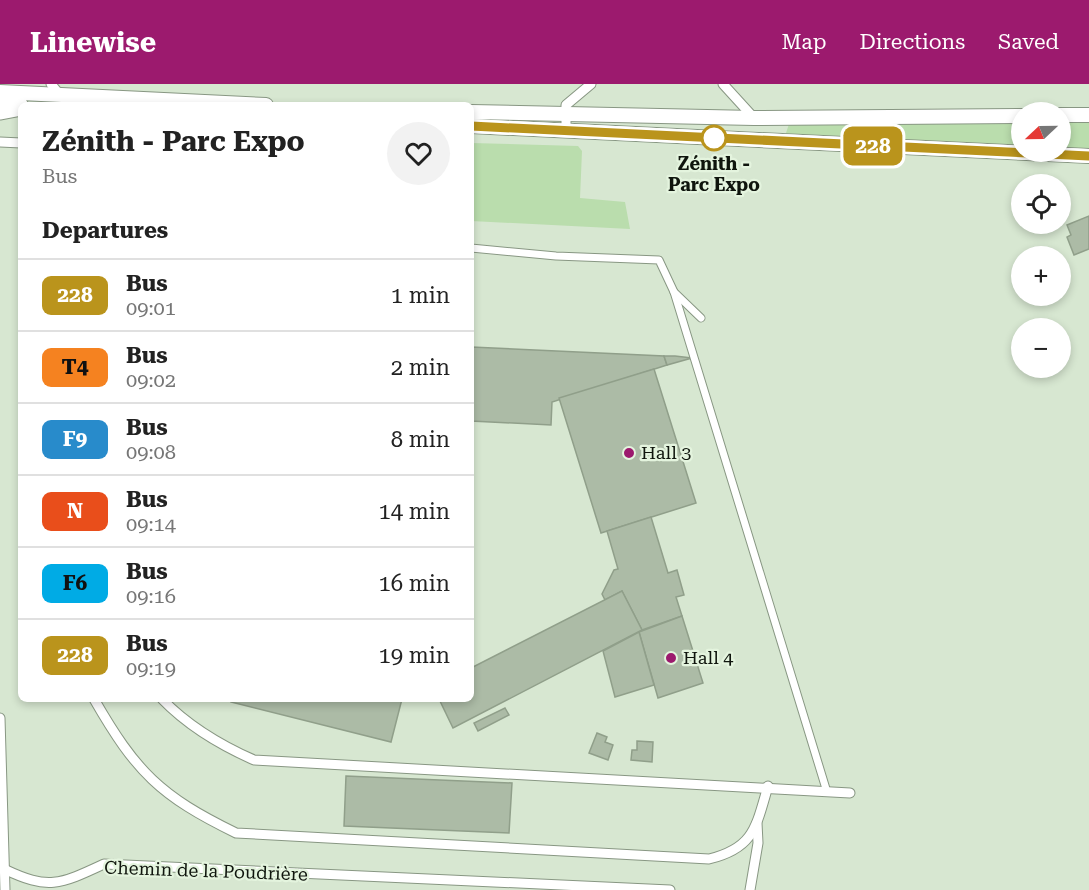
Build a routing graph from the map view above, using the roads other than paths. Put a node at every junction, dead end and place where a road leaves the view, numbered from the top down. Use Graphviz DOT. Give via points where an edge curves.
graph roads {
  1 [pos="591,84"];
  2 [pos="726,85"];
  3 [pos="55,89"];
  4 [pos="0,92"];
  5 [pos="226,102"];
  6 [pos="0,104"];
  7 [pos="18,105"];
  8 [pos="18,112"];
  9 [pos="474,112"];
  10 [pos="0,115"];
  11 [pos="566,115"];
  12 [pos="1071,115"];
  13 [pos="1089,115"];
  14 [pos="1011,116"];
  15 [pos="754,118"];
  16 [pos="474,126"];
  17 [pos="566,131"];
  18 [pos="0,142"];
  19 [pos="18,143"];
  20 [pos="1089,156"];
  21 [pos="474,248"];
  22 [pos="674,292"];
  23 [pos="701,318"];
  24 [pos="96,702"];
  25 [pos="165,702"];
  26 [pos="0,718"];
  27 [pos="768,786"];
  28 [pos="827,792"];
  29 [pos="850,793"];
  30 [pos="757,823"];
  31 [pos="4,869"];
  32 [pos="5,890"];
  33 [pos="670,890"];
  34 [pos="750,890"];
  1 -- 11 [label="street" via="566,105"];
  2 -- 15 [label="street"];
  3 -- 4 [label="main road"];
  3 -- 5 [label="main road"];
  6 -- 7 [label="main road"];
  8 -- 10 [label="street"];
  9 -- 11 [label="main road"];
  11 -- 15 [label="main road"];
  11 -- 17 [label="street"];
  12 -- 13 [label="main road"];
  14 -- 15 [label="main road"];
  16 -- 17 [label="main road"];
  17 -- 20 [label="main road"];
  18 -- 19 [label="street"];
  21 -- 22 [label="street" via="659,261"];
  22 -- 23 [label="street"];
  22 -- 28 [label="street"];
  24 -- 30 [label="street" via="132,760 162,790 236,833 709,859 731,853"];
  25 -- 27 [label="street" via="218,744 254,760"];
  26 -- 31 [label="street"];
  27 -- 28 [label="street"];
  27 -- 30 [label="street"];
  28 -- 29 [label="street"];
  30 -- 34 [label="street" via="758,843"];
  31 -- 32 [label="street"];
  31 -- 33 [label="street, Chemin de la Poudrière" via="40,889 59,885 104,864"];
}
